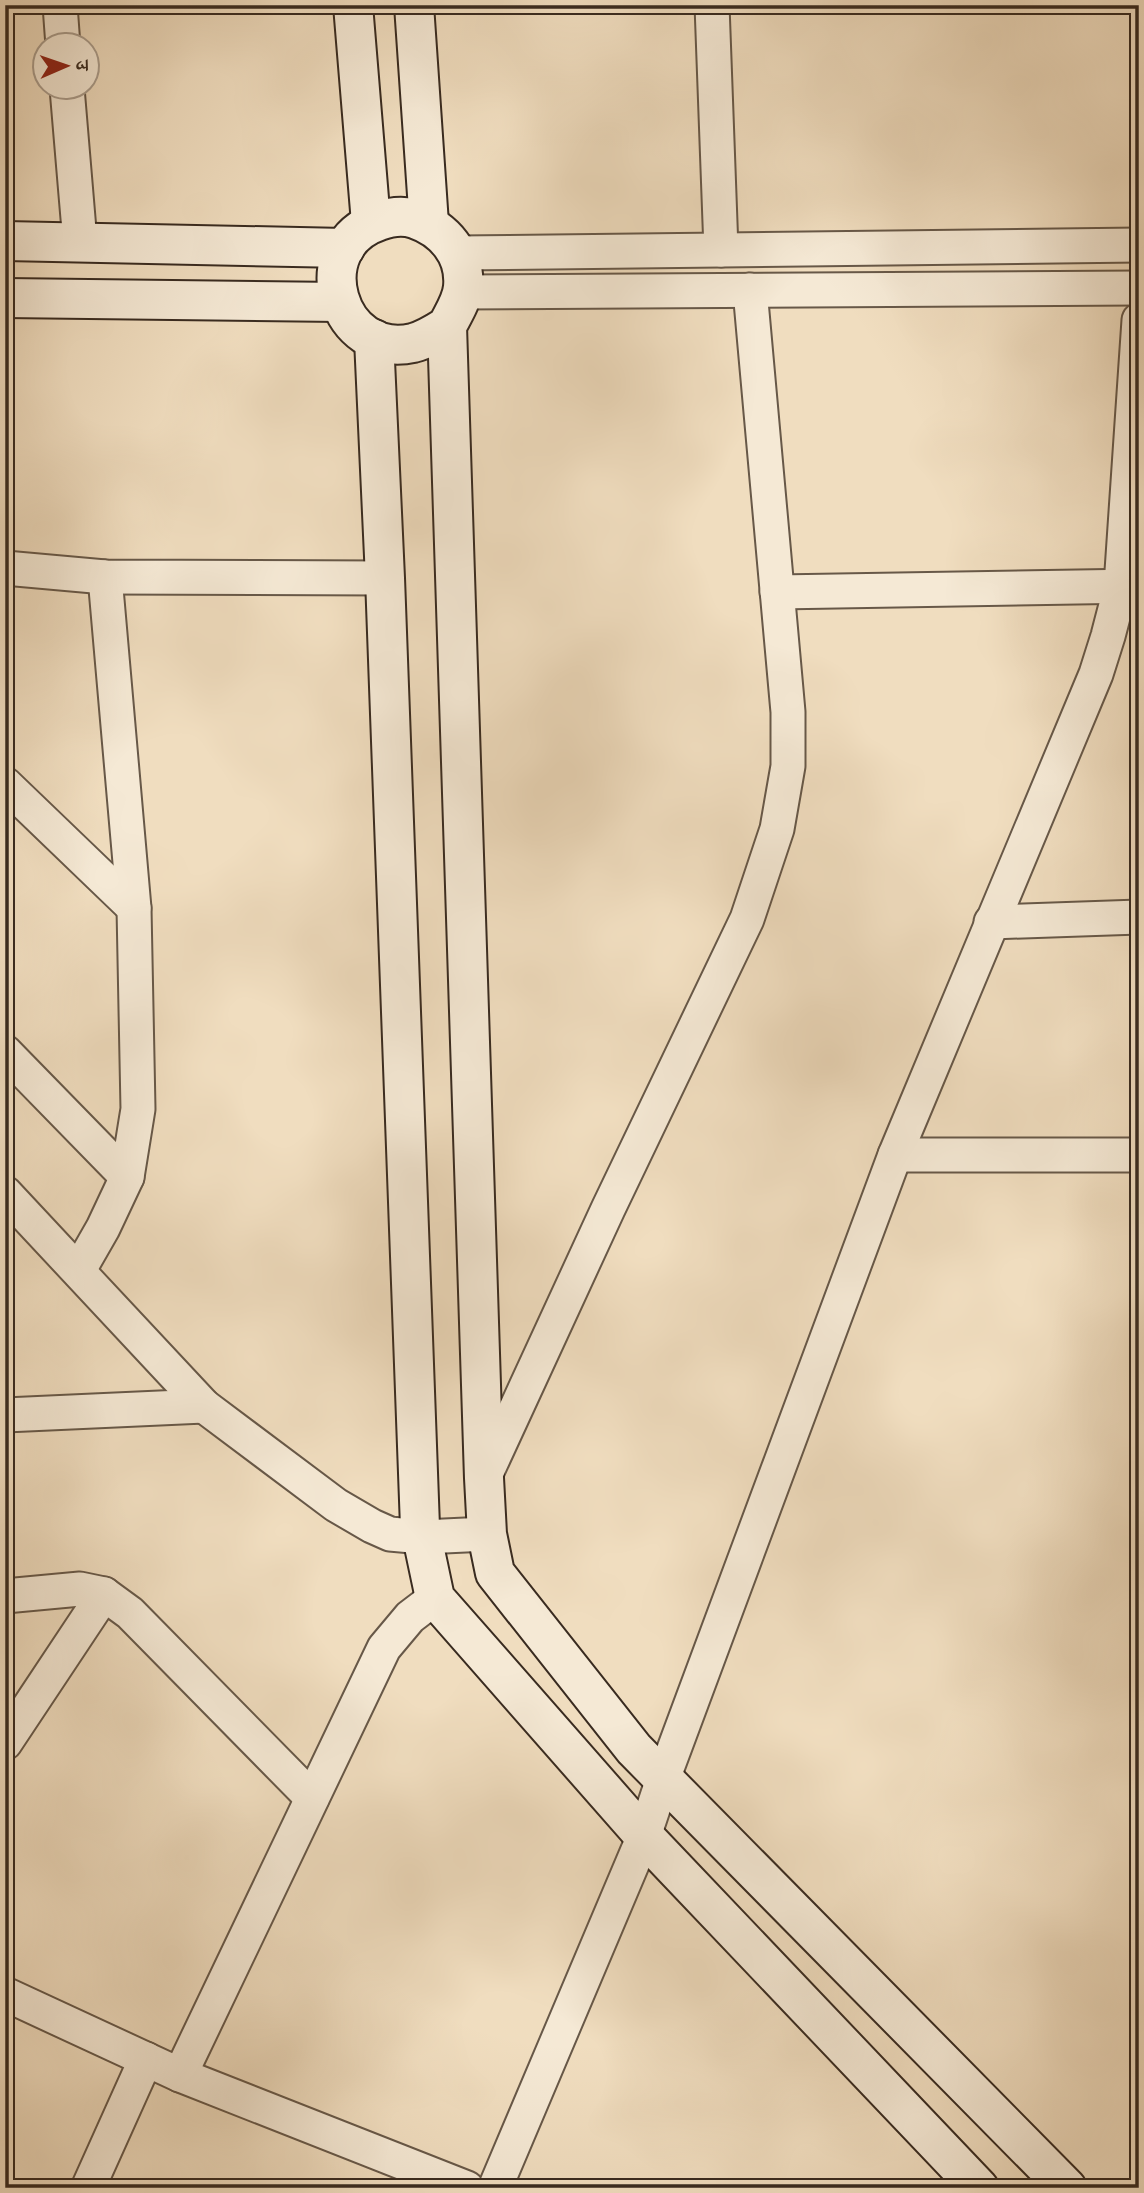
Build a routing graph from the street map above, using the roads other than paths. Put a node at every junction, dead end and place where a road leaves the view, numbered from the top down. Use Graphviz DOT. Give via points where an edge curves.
graph roads {
  1 [pos="60,5"];
  2 [pos="354,5"];
  3 [pos="414,5"];
  4 [pos="712,5"];
  5 [pos="63,32"];
  6 [pos="68,102"];
  7 [pos="429,224"];
  8 [pos="358,236"];
  9 [pos="5,241"];
  10 [pos="80,242"];
  11 [pos="1139,245"];
  12 [pos="721,250"];
  13 [pos="457,253"];
  14 [pos="1139,288"];
  15 [pos="750,290"];
  16 [pos="462,292"];
  17 [pos="5,298"];
  18 [pos="340,302"];
  19 [pos="1139,320"];
  20 [pos="447,326"];
  21 [pos="374,339"];
  22 [pos="5,568"];
  23 [pos="105,577"];
  24 [pos="385,578"];
  25 [pos="1130,586"];
  26 [pos="777,592"];
  27 [pos="5,784"];
  28 [pos="134,908"];
  29 [pos="1139,917"];
  30 [pos="991,922"];
  31 [pos="5,1052"];
  32 [pos="895,1155"];
  33 [pos="1139,1155"];
  34 [pos="127,1177"];
  35 [pos="5,1192"];
  36 [pos="79,1270"];
  37 [pos="204,1406"];
  38 [pos="5,1415"];
  39 [pos="484,1478"];
  40 [pos="487,1534"];
  41 [pos="423,1536"];
  42 [pos="104,1594"];
  43 [pos="5,1596"];
  44 [pos="435,1598"];
  45 [pos="5,1743"];
  46 [pos="663,1779"];
  47 [pos="312,1798"];
  48 [pos="644,1836"];
  49 [pos="5,1994"];
  50 [pos="146,2059"];
  51 [pos="180,2075"];
  52 [pos="88,2188"];
  53 [pos="467,2188"];
  54 [pos="495,2188"];
  55 [pos="979,2188"];
  56 [pos="1067,2188"];
  1 -- 5 [label="street"];
  2 -- 8 [label="street"];
  3 -- 7 [label="street"];
  4 -- 12 [label="street"];
  6 -- 10 [label="street"];
  7 -- 8 [label="street" via="390,217"];
  7 -- 13 [label="street"];
  8 -- 10 [label="street"];
  8 -- 18 [label="street" via="337,266"];
  9 -- 10 [label="street"];
  11 -- 12 [label="street"];
  12 -- 13 [label="street"];
  13 -- 16 [label="street"];
  14 -- 15 [label="street"];
  15 -- 16 [label="street"];
  15 -- 26 [label="street"];
  16 -- 20 [label="street"];
  17 -- 18 [label="street"];
  18 -- 21 [label="street" via="357,328"];
  19 -- 25 [label="street"];
  20 -- 21 [label="street" via="413,343"];
  20 -- 39 [label="street"];
  21 -- 24 [label="street"];
  22 -- 23 [label="street"];
  23 -- 24 [label="street"];
  23 -- 28 [label="street"];
  24 -- 41 [label="street"];
  25 -- 26 [label="street"];
  25 -- 30 [label="street"];
  26 -- 39 [label="street" via="788,712 788,766 777,830 751,906"];
  27 -- 28 [label="street"];
  28 -- 34 [label="street" via="138,1109"];
  29 -- 30 [label="street"];
  30 -- 32 [label="street"];
  31 -- 34 [label="street"];
  32 -- 33 [label="street"];
  32 -- 46 [label="street"];
  34 -- 36 [label="street"];
  35 -- 36 [label="street"];
  36 -- 37 [label="street"];
  37 -- 38 [label="street"];
  37 -- 41 [label="street" via="336,1505 390,1534"];
  39 -- 40 [label="street"];
  40 -- 41 [label="street"];
  40 -- 46 [label="street" via="495,1573 634,1749"];
  41 -- 44 [label="street"];
  42 -- 43 [label="street" via="80,1589"];
  42 -- 45 [label="street"];
  42 -- 47 [label="street" via="130,1613"];
  44 -- 47 [label="street" via="410,1616 384,1648"];
  44 -- 48 [label="street"];
  46 -- 48 [label="street"];
  46 -- 56 [label="street"];
  47 -- 51 [label="street"];
  48 -- 54 [label="street"];
  48 -- 55 [label="street"];
  49 -- 50 [label="street"];
  50 -- 51 [label="street"];
  50 -- 52 [label="street"];
  51 -- 53 [label="street"];
}
